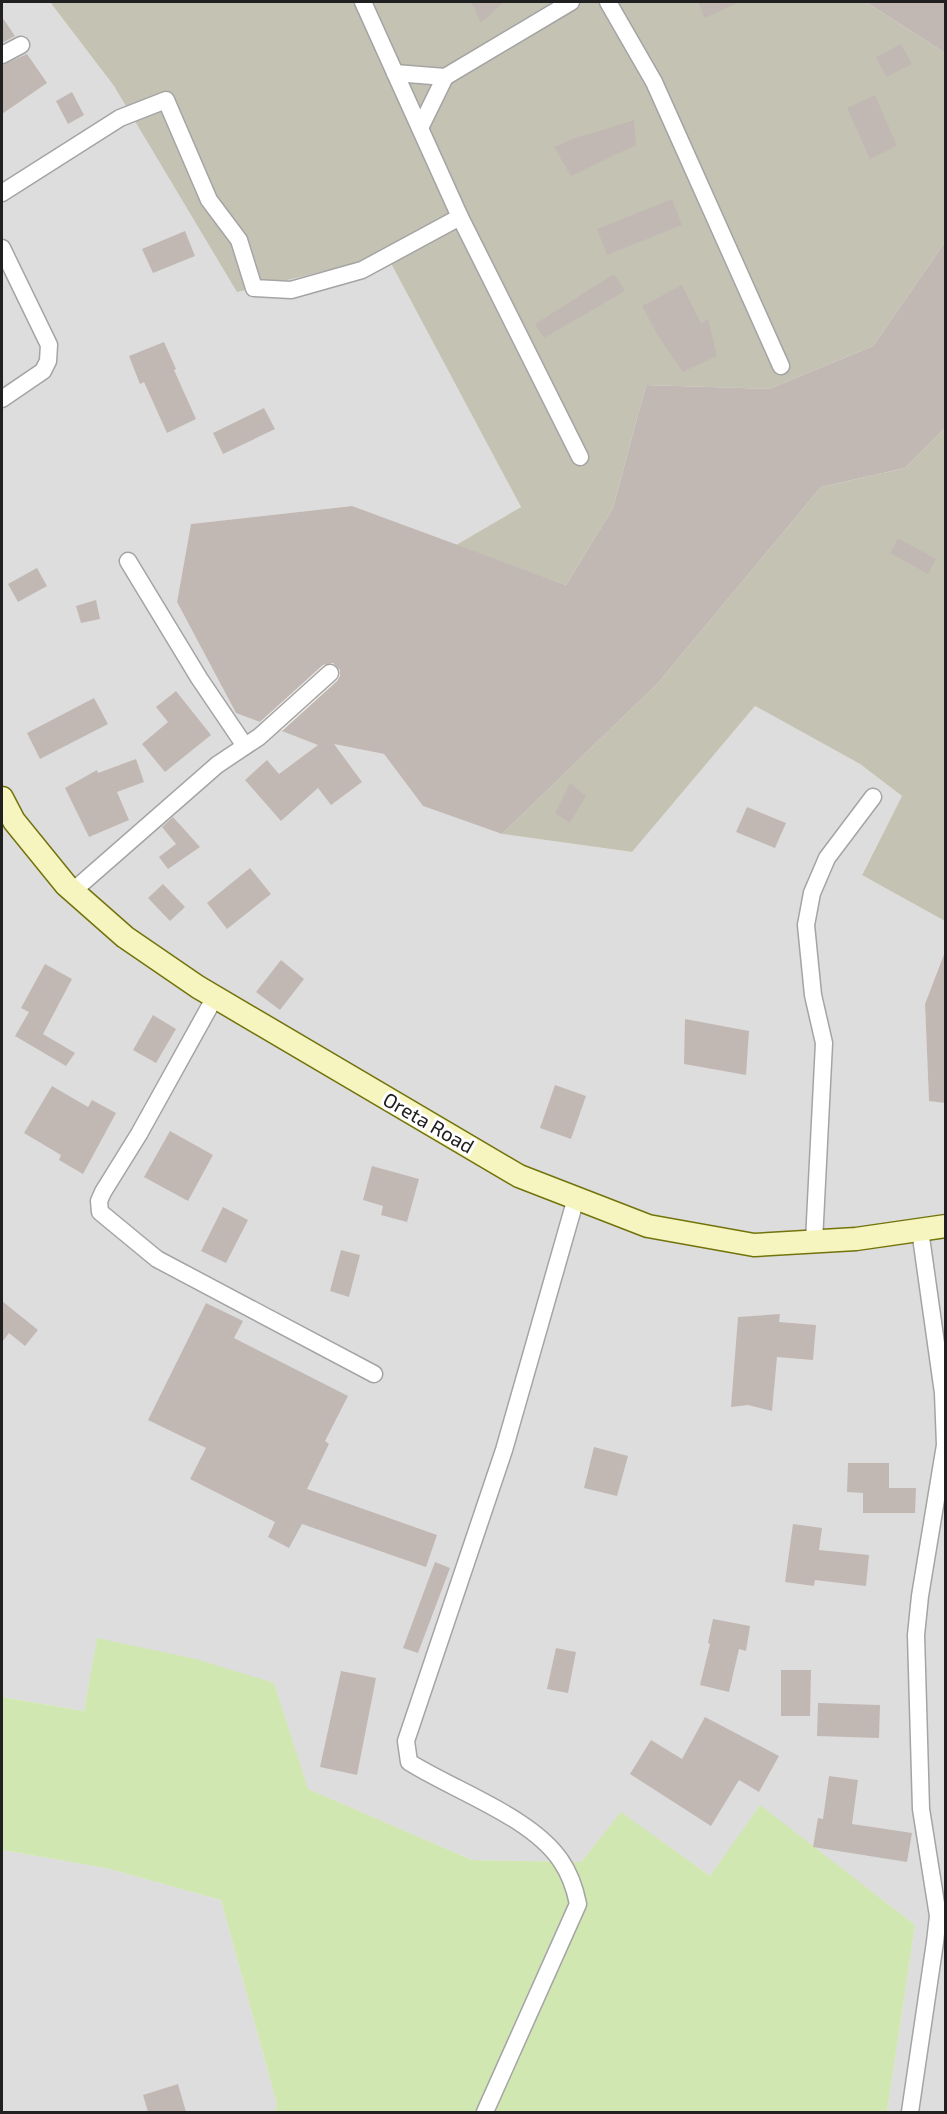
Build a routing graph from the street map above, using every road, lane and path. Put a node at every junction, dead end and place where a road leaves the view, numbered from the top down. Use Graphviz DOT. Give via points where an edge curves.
graph roads {
  1 [pos="363,2"];
  2 [pos="571,2"];
  3 [pos="608,2"];
  4 [pos="21,45"];
  5 [pos="2,55"];
  6 [pos="395,73"];
  7 [pos="445,77"];
  8 [pos="420,128"];
  9 [pos="2,193"];
  10 [pos="460,217"];
  11 [pos="2,248"];
  12 [pos="781,366"];
  13 [pos="2,399"];
  14 [pos="580,457"];
  15 [pos="128,561"];
  16 [pos="330,673"];
  17 [pos="245,746"];
  18 [pos="873,797"];
  19 [pos="2,798"];
  20 [pos="73,891"];
  21 [pos="215,997"];
  22 [pos="576,1198"];
  23 [pos="945,1226"];
  24 [pos="920,1230"];
  25 [pos="814,1241"];
  26 [pos="374,1374"];
  27 [pos="944,1458"];
  28 [pos="485,2112"];
  29 [pos="910,2112"];
  1 -- 6 [label="street"];
  2 -- 7 [label="street"];
  3 -- 12 [label="street" via="654,82"];
  4 -- 5 [label="street"];
  6 -- 7 [label="street"];
  6 -- 8 [label="street"];
  7 -- 8 [label="street"];
  8 -- 10 [label="street"];
  9 -- 10 [label="street" via="120,118 166,100 209,200 239,240 254,288 291,290 362,270"];
  10 -- 14 [label="street"];
  11 -- 13 [label="street" via="49,345 43,371"];
  15 -- 17 [label="street"];
  16 -- 17 [label="street"];
  17 -- 20 [label="street" via="217,765"];
  18 -- 25 [label="street" via="827,858 812,893 806,925 813,995 824,1042"];
  19 -- 20 [label="street, Oreta Road" via="14,820"];
  20 -- 21 [label="street, Oreta Road" via="125,937"];
  21 -- 22 [label="street, Oreta Road" via="519,1176"];
  21 -- 26 [label="street" via="103,1192 100,1212 157,1259"];
  22 -- 25 [label="street, Oreta Road" via="648,1226 754,1245"];
  22 -- 28 [label="street" via="504,1450 406,1741 409,1762 532,1831 561,1860 574,1885 578,1904"];
  23 -- 24 [label="street, Oreta Road"];
  24 -- 25 [label="street, Oreta Road"];
  24 -- 27 [label="street" via="943,1393"];
  27 -- 29 [label="street" via="916,1635 921,1809 938,1916"];
}
